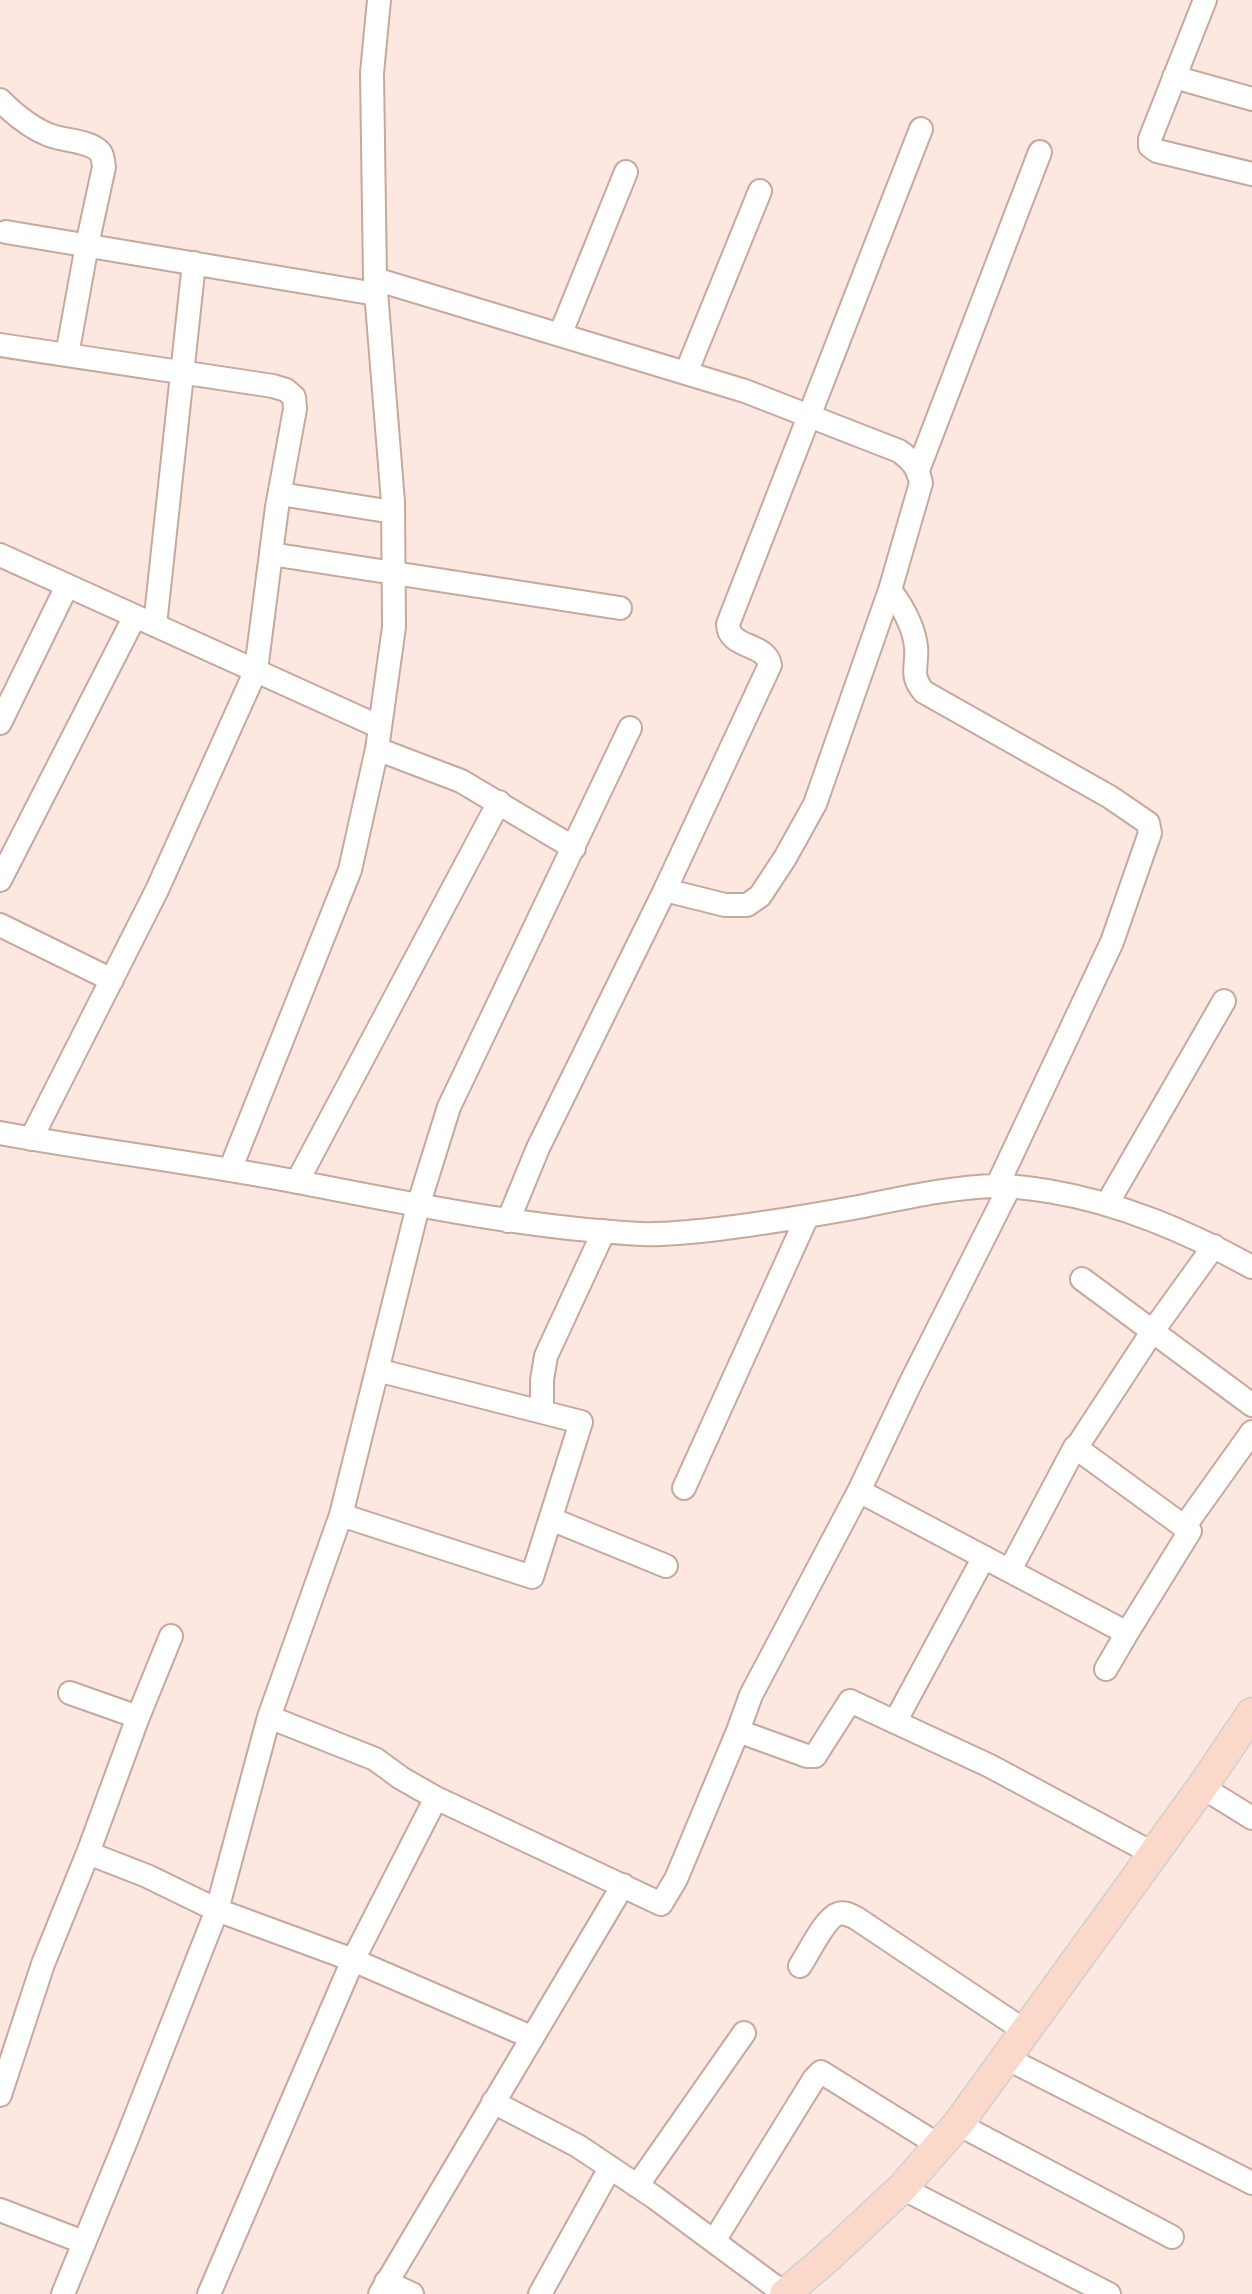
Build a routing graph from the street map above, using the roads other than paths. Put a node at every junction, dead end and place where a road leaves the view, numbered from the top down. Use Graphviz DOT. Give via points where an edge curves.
graph roads {
  1 [pos="379,0"];
  2 [pos="1205,0"];
  3 [pos="1174,77"];
  4 [pos="1252,98"];
  5 [pos="0,100"];
  6 [pos="921,129"];
  7 [pos="1040,152"];
  8 [pos="626,172"];
  9 [pos="1252,174"];
  10 [pos="760,191"];
  11 [pos="6,232"];
  12 [pos="87,245"];
  13 [pos="194,263"];
  14 [pos="375,286"];
  15 [pos="560,335"];
  16 [pos="0,345"];
  17 [pos="67,355"];
  18 [pos="183,372"];
  19 [pos="686,373"];
  20 [pos="810,415"];
  21 [pos="918,470"];
  22 [pos="280,494"];
  23 [pos="393,512"];
  24 [pos="271,554"];
  25 [pos="0,555"];
  26 [pos="393,573"];
  27 [pos="67,586"];
  28 [pos="890,590"];
  29 [pos="620,608"];
  30 [pos="145,620"];
  31 [pos="256,670"];
  32 [pos="0,723"];
  33 [pos="380,727"];
  34 [pos="630,728"];
  35 [pos="377,749"];
  36 [pos="499,802"];
  37 [pos="574,848"];
  38 [pos="0,880"];
  39 [pos="665,890"];
  40 [pos="2,930"];
  41 [pos="112,980"];
  42 [pos="1224,1001"];
  43 [pos="0,1133"];
  44 [pos="32,1139"];
  45 [pos="230,1170"];
  46 [pos="297,1182"];
  47 [pos="1004,1186"];
  48 [pos="1107,1204"];
  49 [pos="418,1206"];
  50 [pos="807,1217"];
  51 [pos="508,1221"];
  52 [pos="604,1231"];
  53 [pos="1214,1246"];
  54 [pos="1252,1267"];
  55 [pos="1082,1279"];
  56 [pos="1152,1332"];
  57 [pos="377,1370"];
  58 [pos="1252,1405"];
  59 [pos="542,1412"];
  60 [pos="1252,1432"];
  61 [pos="1076,1448"];
  62 [pos="684,1488"];
  63 [pos="859,1491"];
  64 [pos="341,1515"];
  65 [pos="551,1519"];
  66 [pos="1184,1527"];
  67 [pos="984,1557"];
  68 [pos="666,1566"];
  69 [pos="1010,1570"];
  70 [pos="1127,1633"];
  71 [pos="171,1636"];
  72 [pos="1106,1669"];
  73 [pos="70,1693"];
  74 [pos="1252,1715"];
  75 [pos="138,1717"];
  76 [pos="269,1717"];
  77 [pos="894,1722"];
  78 [pos="738,1731"];
  79 [pos="1202,1787"];
  80 [pos="436,1798"];
  81 [pos="1252,1818"];
  82 [pos="88,1853"];
  83 [pos="1152,1853"];
  84 [pos="622,1885"];
  85 [pos="217,1910"];
  86 [pos="353,1960"];
  87 [pos="800,1966"];
  88 [pos="1025,2031"];
  89 [pos="744,2033"];
  90 [pos="531,2037"];
  91 [pos="1006,2058"];
  92 [pos="0,2095"];
  93 [pos="493,2102"];
  94 [pos="949,2135"];
  95 [pos="610,2168"];
  96 [pos="1252,2183"];
  97 [pos="637,2186"];
  98 [pos="902,2188"];
  99 [pos="0,2210"];
  100 [pos="1172,2237"];
  101 [pos="714,2241"];
  102 [pos="83,2242"];
  103 [pos="383,2288"];
  104 [pos="63,2294"];
  105 [pos="208,2294"];
  106 [pos="412,2294"];
  107 [pos="540,2294"];
  108 [pos="785,2294"];
  109 [pos="1109,2294"];
  1 -- 14 [label="street" via="372,73"];
  2 -- 3 [label="street"];
  3 -- 4 [label="street"];
  3 -- 9 [label="street" via="1150,146"];
  5 -- 12 [label="street" via="31,126 99,151 104,167"];
  6 -- 20 [label="street"];
  7 -- 21 [label="street"];
  8 -- 15 [label="street"];
  10 -- 19 [label="street"];
  11 -- 12 [label="street"];
  12 -- 13 [label="street"];
  12 -- 17 [label="street"];
  13 -- 14 [label="street"];
  13 -- 18 [label="street"];
  14 -- 15 [label="street"];
  14 -- 23 [label="street"];
  15 -- 19 [label="street"];
  16 -- 17 [label="street"];
  17 -- 18 [label="street"];
  18 -- 22 [label="street" via="273,386 294,397"];
  18 -- 30 [label="street"];
  19 -- 20 [label="street"];
  20 -- 21 [label="street" via="899,451"];
  20 -- 39 [label="street" via="728,624 733,638 763,653 770,665"];
  21 -- 28 [label="street" via="921,483"];
  22 -- 23 [label="street"];
  22 -- 24 [label="street"];
  23 -- 26 [label="street"];
  24 -- 26 [label="street"];
  24 -- 31 [label="street"];
  25 -- 27 [label="street"];
  26 -- 29 [label="street"];
  26 -- 33 [label="street" via="394,627"];
  27 -- 30 [label="street"];
  27 -- 32 [label="street"];
  28 -- 39 [label="street" via="815,804 760,896 747,905 724,905"];
  28 -- 47 [label="street" via="912,630 916,646 914,675 924,692 1110,797 1148,823 1150,833 1112,942"];
  30 -- 31 [label="street"];
  30 -- 38 [label="street"];
  31 -- 33 [label="street"];
  31 -- 41 [label="street"];
  33 -- 35 [label="street"];
  34 -- 37 [label="street"];
  35 -- 36 [label="street" via="461,781"];
  35 -- 45 [label="street" via="350,870"];
  36 -- 37 [label="street"];
  36 -- 46 [label="street"];
  37 -- 49 [label="street" via="449,1107"];
  39 -- 51 [label="street" via="538,1149"];
  40 -- 41 [label="street"];
  41 -- 44 [label="street"];
  42 -- 48 [label="street"];
  43 -- 44 [label="street"];
  44 -- 45 [label="street"];
  45 -- 46 [label="street"];
  46 -- 49 [label="street"];
  47 -- 48 [label="street"];
  47 -- 50 [label="street" via="936,1191"];
  47 -- 63 [label="street"];
  48 -- 53 [label="street"];
  49 -- 51 [label="street"];
  49 -- 57 [label="street"];
  50 -- 52 [label="street" via="680,1234"];
  50 -- 62 [label="street"];
  51 -- 52 [label="street"];
  52 -- 59 [label="street" via="546,1356"];
  53 -- 54 [label="street"];
  53 -- 56 [label="street"];
  55 -- 56 [label="street"];
  56 -- 58 [label="street"];
  56 -- 61 [label="street"];
  57 -- 59 [label="street"];
  57 -- 64 [label="street"];
  59 -- 65 [label="street" via="581,1422"];
  60 -- 66 [label="street"];
  61 -- 66 [label="street"];
  61 -- 69 [label="street"];
  63 -- 67 [label="street"];
  63 -- 78 [label="street" via="751,1695"];
  64 -- 65 [label="street" via="532,1577"];
  64 -- 76 [label="street"];
  65 -- 68 [label="street"];
  66 -- 70 [label="street" via="1190,1531"];
  67 -- 69 [label="street"];
  67 -- 77 [label="street"];
  69 -- 70 [label="street"];
  70 -- 72 [label="street"];
  71 -- 75 [label="street"];
  73 -- 75 [label="street"];
  74 -- 79 [label="main road"];
  75 -- 82 [label="street"];
  76 -- 80 [label="street" via="375,1759"];
  76 -- 85 [label="street"];
  77 -- 78 [label="street" via="850,1701 815,1756"];
  77 -- 83 [label="street" via="990,1766"];
  78 -- 84 [label="street" via="663,1902 657,1904"];
  79 -- 81 [label="street"];
  79 -- 83 [label="main road"];
  80 -- 84 [label="street"];
  80 -- 86 [label="street"];
  82 -- 85 [label="street"];
  82 -- 92 [label="street" via="43,1964"];
  83 -- 88 [label="main road"];
  84 -- 90 [label="street"];
  85 -- 86 [label="street"];
  85 -- 102 [label="street"];
  86 -- 90 [label="street"];
  86 -- 105 [label="street"];
  87 -- 88 [label="street" via="829,1921 836,1914 845,1913"];
  88 -- 91 [label="main road"];
  89 -- 97 [label="street"];
  90 -- 93 [label="street"];
  91 -- 94 [label="main road"];
  91 -- 96 [label="street"];
  93 -- 95 [label="street" via="578,2146"];
  93 -- 103 [label="street"];
  94 -- 98 [label="main road"];
  94 -- 100 [label="street"];
  94 -- 101 [label="street" via="821,2072"];
  95 -- 97 [label="street"];
  95 -- 107 [label="street"];
  97 -- 101 [label="street"];
  98 -- 108 [label="main road"];
  98 -- 109 [label="street"];
  99 -- 102 [label="street"];
  101 -- 108 [label="street"];
  102 -- 104 [label="street"];
  103 -- 106 [label="street"];
}
